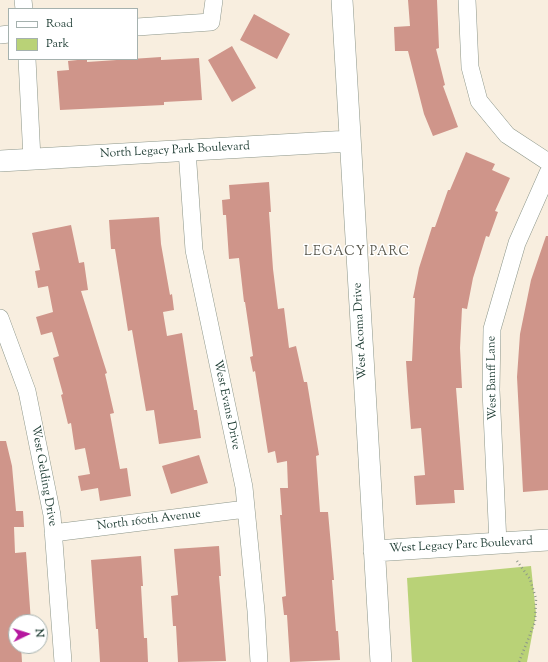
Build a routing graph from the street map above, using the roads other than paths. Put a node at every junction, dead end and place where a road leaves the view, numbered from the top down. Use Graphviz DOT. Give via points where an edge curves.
graph roads {
  1 [pos="214,0"];
  2 [pos="342,0"];
  3 [pos="467,0"];
  4 [pos="138,27"];
  5 [pos="27,60"];
  6 [pos="350,141"];
  7 [pos="187,150"];
  8 [pos="32,159"];
  9 [pos="0,161"];
  10 [pos="548,162"];
  11 [pos="548,173"];
  12 [pos="0,318"];
  13 [pos="246,509"];
  14 [pos="53,533"];
  15 [pos="548,540"];
  16 [pos="498,544"];
  17 [pos="374,551"];
  18 [pos="63,662"];
  19 [pos="259,662"];
  20 [pos="381,662"];
  1 -- 4 [label="street" via="211,22"];
  2 -- 6 [label="street, West Acoma Drive"];
  3 -- 10 [label="street" via="470,67 479,101 507,135"];
  5 -- 8 [label="street"];
  6 -- 7 [label="street, North Legacy Park Boulevard"];
  6 -- 17 [label="street, West Acoma Drive"];
  7 -- 8 [label="street, North Legacy Park Boulevard"];
  7 -- 13 [label="street, West Evans Drive" via="194,250 244,487"];
  8 -- 9 [label="street, North Legacy Park Boulevard"];
  11 -- 16 [label="street, West Banff Lane" via="517,243 492,329 491,390"];
  12 -- 14 [label="street, West Gelding Drive" via="27,391 52,515"];
  13 -- 14 [label="street, North 160th Avenue"];
  13 -- 19 [label="street, West Evans Drive"];
  14 -- 18 [label="street, West Gelding Drive"];
  15 -- 16 [label="street, West Legacy Parc Boulevard"];
  16 -- 17 [label="street, West Legacy Parc Boulevard"];
  17 -- 20 [label="street, West Acoma Drive"];
}
